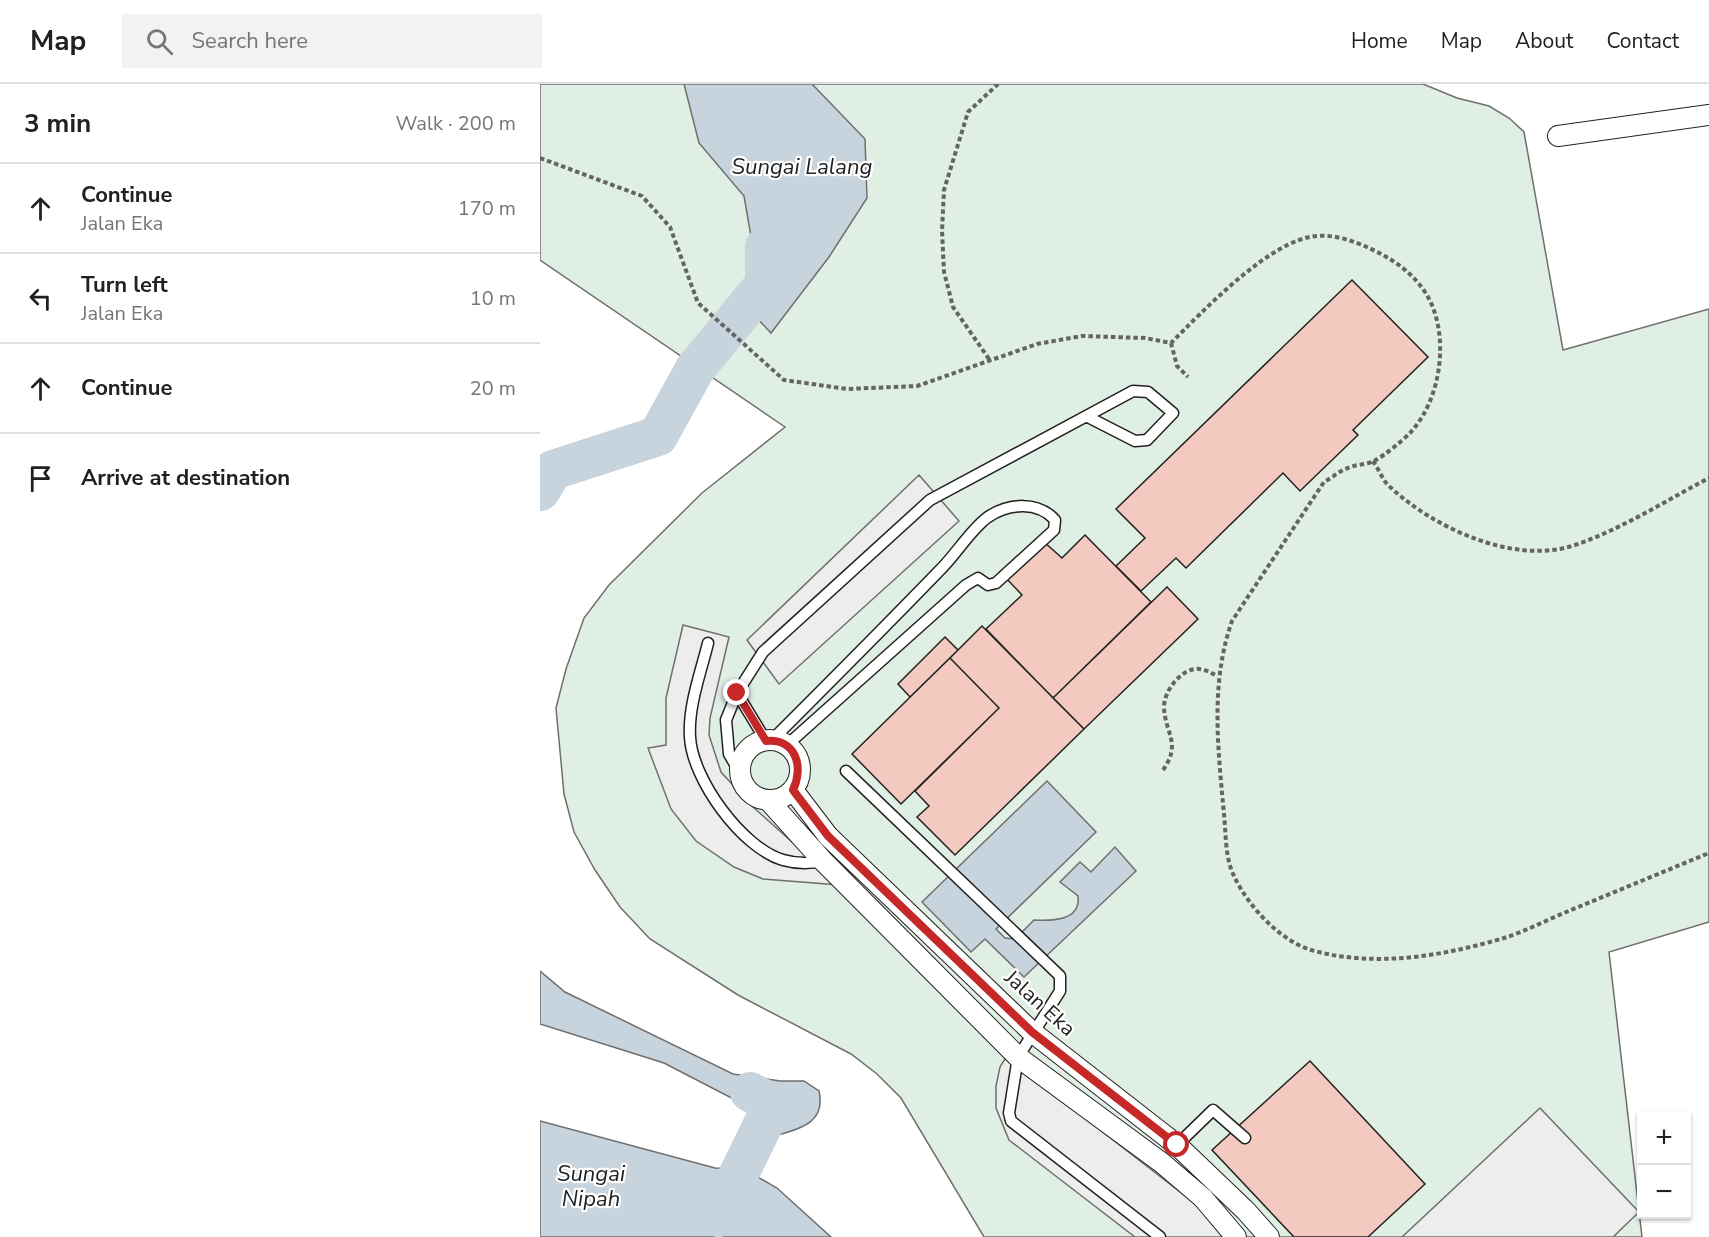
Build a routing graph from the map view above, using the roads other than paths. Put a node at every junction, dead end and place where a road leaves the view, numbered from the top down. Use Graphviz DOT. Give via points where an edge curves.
graph roads {
  1 [pos="1709,115"];
  2 [pos="1558,135"];
  3 [pos="1088,417"];
  4 [pos="708,642"];
  5 [pos="737,693"];
  6 [pos="775,742"];
  7 [pos="739,771"];
  8 [pos="846,771"];
  9 [pos="793,790"];
  10 [pos="769,801"];
  11 [pos="824,861"];
  12 [pos="1032,1032"];
  13 [pos="1018,1057"];
  14 [pos="1245,1138"];
  15 [pos="1177,1145"];
  16 [pos="1160,1237"];
  17 [pos="1236,1237"];
  18 [pos="1269,1237"];
  1 -- 2 [label="street"];
  3 -- 3 [label="lane" via="1133,390 1148,392 1173,413 1147,440 1135,441"];
  3 -- 5 [label="lane" via="930,500 763,652"];
  4 -- 11 [label="lane" via="690,719 690,738 706,785 720,808 763,850 782,860 806,865"];
  5 -- 6 [label="lane"];
  5 -- 7 [label="lane" via="726,720 726,735 729,754"];
  6 -- 6 [label="lane" via="988,517 1029,505 1038,506 1054,520 1054,530 996,583 988,585 978,578 966,585"];
  6 -- 7 [label="street" via="748,750"];
  6 -- 9 [label="street" via="797,757 800,768"];
  7 -- 10 [label="street" via="748,791"];
  8 -- 12 [label="lane" via="1060,976 1060,991"];
  9 -- 10 [label="street"];
  9 -- 12 [label="street, Jalan Eka" via="828,836"];
  10 -- 11 [label="street"];
  11 -- 13 [label="street"];
  12 -- 13 [label="lane"];
  12 -- 15 [label="street, Jalan Eka"];
  13 -- 16 [label="lane" via="1011,1121"];
  13 -- 17 [label="street" via="1162,1163 1203,1198"];
  14 -- 15 [label="lane" via="1213,1110"];
  15 -- 18 [label="street, Jalan Eka"];
}
